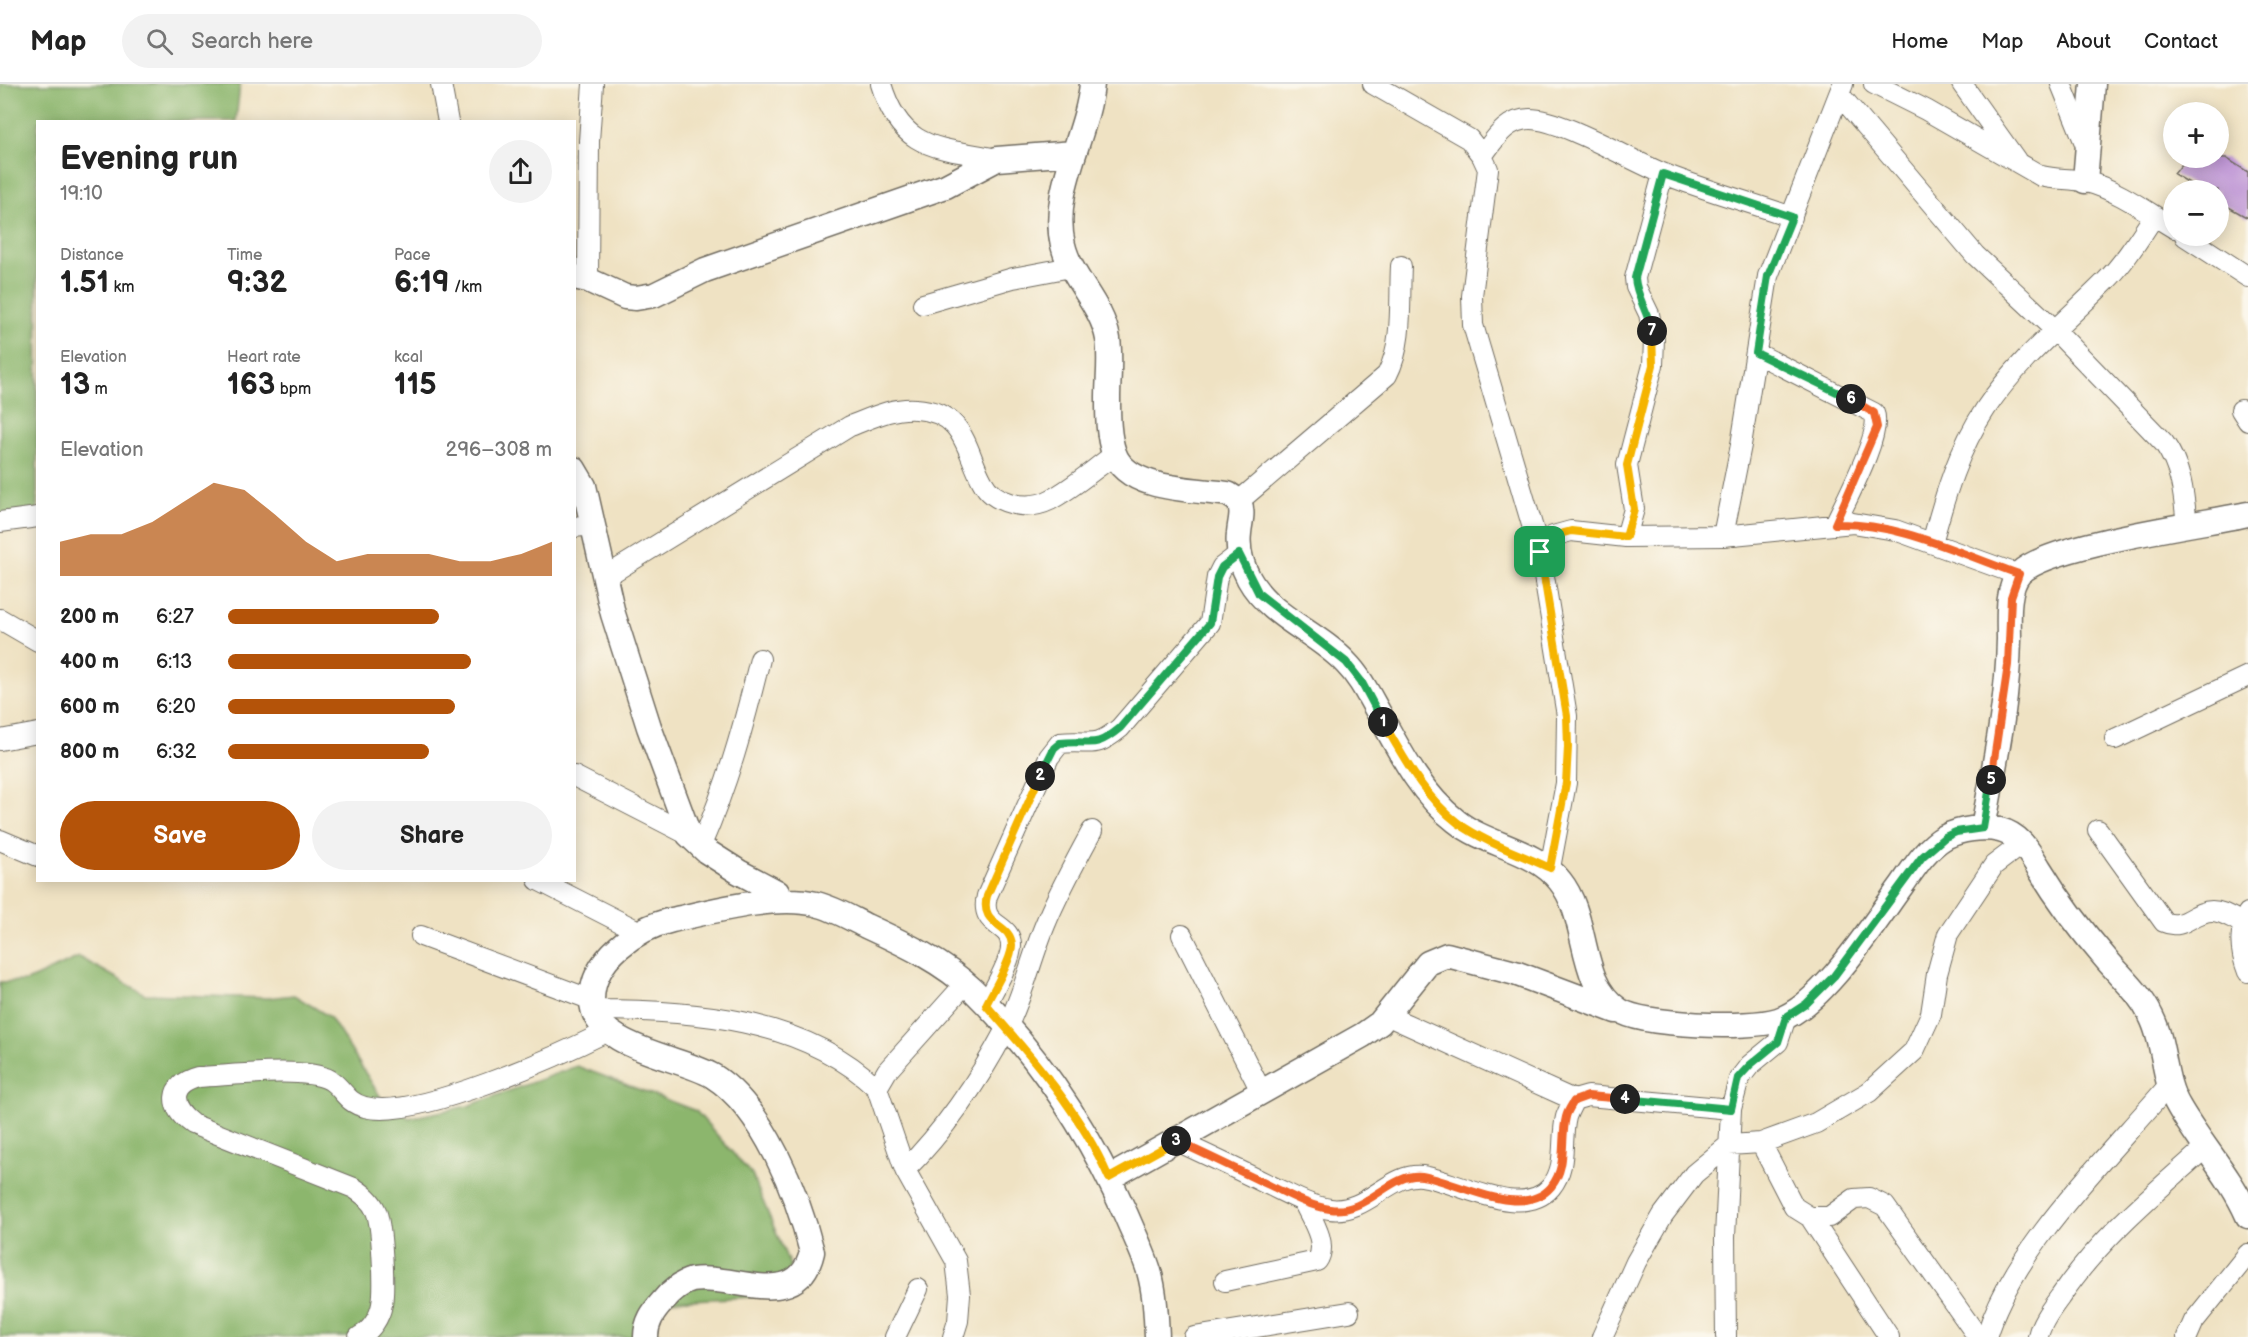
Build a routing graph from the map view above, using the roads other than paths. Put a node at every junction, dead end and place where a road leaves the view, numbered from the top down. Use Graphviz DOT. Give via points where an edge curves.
graph roads {
  1 [pos="441,84"];
  2 [pos="593,84"];
  3 [pos="881,84"];
  4 [pos="1092,84"];
  5 [pos="1373,84"];
  6 [pos="1874,84"];
  7 [pos="1962,84"];
  8 [pos="2061,84"];
  9 [pos="2093,84"];
  10 [pos="1841,89"];
  11 [pos="448,120"];
  12 [pos="2088,150"];
  13 [pos="1074,153"];
  14 [pos="1482,156"];
  15 [pos="997,159"];
  16 [pos="2020,165"];
  17 [pos="1663,174"];
  18 [pos="2085,181"];
  19 [pos="2154,216"];
  20 [pos="1792,217"];
  21 [pos="2163,221"];
  22 [pos="2200,246"];
  23 [pos="1401,266"];
  24 [pos="1071,267"];
  25 [pos="2248,277"];
  26 [pos="581,278"];
  27 [pos="923,304"];
  28 [pos="2054,328"];
  29 [pos="1756,353"];
  30 [pos="1114,455"];
  31 [pos="576,472"];
  32 [pos="1239,501"];
  33 [pos="2248,514"];
  34 [pos="36,517"];
  35 [pos="0,522"];
  36 [pos="1835,524"];
  37 [pos="584,526"];
  38 [pos="2187,526"];
  39 [pos="1723,536"];
  40 [pos="1626,537"];
  41 [pos="1932,543"];
  42 [pos="1540,552"];
  43 [pos="1239,554"];
  44 [pos="2019,574"];
  45 [pos="605,577"];
  46 [pos="0,619"];
  47 [pos="36,637"];
  48 [pos="760,659"];
  49 [pos="2248,676"];
  50 [pos="36,733"];
  51 [pos="2115,739"];
  52 [pos="0,740"];
  53 [pos="576,777"];
  54 [pos="1983,828"];
  55 [pos="2098,830"];
  56 [pos="1092,831"];
  57 [pos="0,840"];
  58 [pos="695,840"];
  59 [pos="2023,843"];
  60 [pos="36,855"];
  61 [pos="1550,868"];
  62 [pos="542,882"];
  63 [pos="782,901"];
  64 [pos="2245,918"];
  65 [pos="640,932"];
  66 [pos="1182,934"];
  67 [pos="421,936"];
  68 [pos="2248,972"];
  69 [pos="965,984"];
  70 [pos="593,1005"];
  71 [pos="986,1005"];
  72 [pos="1622,1013"];
  73 [pos="1386,1015"];
  74 [pos="1786,1017"];
  75 [pos="1006,1028"];
  76 [pos="608,1031"];
  77 [pos="2168,1086"];
  78 [pos="877,1088"];
  79 [pos="1262,1092"];
  80 [pos="1574,1101"];
  81 [pos="1731,1109"];
  82 [pos="1176,1141"];
  83 [pos="1761,1143"];
  84 [pos="1729,1145"];
  85 [pos="2205,1148"];
  86 [pos="905,1170"];
  87 [pos="1109,1178"];
  88 [pos="1303,1201"];
  89 [pos="2248,1216"];
  90 [pos="1810,1217"];
  91 [pos="2248,1254"];
  92 [pos="1225,1281"];
  93 [pos="918,1289"];
  94 [pos="1349,1312"];
  95 [pos="359,1337"];
  96 [pos="646,1337"];
  97 [pos="895,1337"];
  98 [pos="953,1337"];
  99 [pos="1157,1337"];
  100 [pos="1194,1337"];
  101 [pos="1602,1337"];
  102 [pos="1726,1337"];
  103 [pos="1889,1337"];
  104 [pos="1978,1337"];
  105 [pos="1986,1337"];
  106 [pos="2038,1337"];
  107 [pos="2187,1337"];
  1 -- 11 [label="street"];
  2 -- 26 [label="street"];
  3 -- 15 [label="street" via="896,121 911,137 929,146"];
  4 -- 13 [label="street"];
  5 -- 14 [label="street" via="1469,139"];
  6 -- 16 [label="street"];
  7 -- 16 [label="street"];
  8 -- 12 [label="street"];
  9 -- 12 [label="street"];
  10 -- 20 [label="street"];
  10 -- 28 [label="street" via="1975,255"];
  12 -- 18 [label="street"];
  13 -- 15 [label="street"];
  13 -- 24 [label="street" via="1061,220 1063,244"];
  14 -- 17 [label="street" via="1513,121 1531,119 1554,124"];
  14 -- 42 [label="street" via="1488,169 1472,296 1473,325"];
  15 -- 26 [label="street" via="946,186 705,270 654,295 625,297"];
  16 -- 18 [label="street" via="2058,181"];
  17 -- 20 [label="street"];
  17 -- 40 [label="street" via="1635,278 1650,322 1653,365 1627,465 1634,509"];
  18 -- 19 [label="street"];
  19 -- 21 [label="street"];
  19 -- 28 [label="street" via="2106,281"];
  20 -- 29 [label="street" via="1768,276"];
  22 -- 25 [label="street"];
  23 -- 32 [label="street" via="1398,344 1387,375"];
  24 -- 27 [label="street" via="1013,278"];
  24 -- 30 [label="street" via="1104,324 1108,341 1109,428"];
  28 -- 38 [label="street" via="2173,455 2181,476"];
  28 -- 41 [label="street" via="1987,407 1964,447 1950,476"];
  29 -- 36 [label="street" via="1866,406 1877,420 1873,439"];
  29 -- 39 [label="street"];
  30 -- 32 [label="street" via="1128,472 1149,483 1228,494"];
  30 -- 45 [label="street" via="1050,500 1029,507 1011,504 982,483 966,439 956,427 940,416 917,409 893,410 850,426"];
  31 -- 37 [label="street" via="584,486"];
  32 -- 43 [label="street"];
  33 -- 38 [label="street"];
  34 -- 35 [label="street"];
  36 -- 39 [label="street"];
  36 -- 41 [label="street" via="1895,530"];
  37 -- 45 [label="street"];
  38 -- 44 [label="street" via="2084,547 2037,562"];
  39 -- 40 [label="street"];
  40 -- 42 [label="street" via="1571,531 1553,536"];
  41 -- 44 [label="street"];
  42 -- 61 [label="street" via="1567,727 1566,783"];
  43 -- 61 [label="street" via="1259,594 1351,668 1420,783 1440,807 1472,832"];
  43 -- 71 [label="street" via="1222,567 1217,577 1210,623 1120,728 1103,742 1060,743 1049,757 984,907 987,916 1008,935 1012,944"];
  44 -- 54 [label="street" via="2011,597 2008,665"];
  45 -- 58 [label="street" via="649,727"];
  46 -- 47 [label="street"];
  48 -- 58 [label="street" via="740,743 722,796"];
  49 -- 51 [label="street"];
  50 -- 52 [label="street"];
  53 -- 58 [label="street"];
  54 -- 59 [label="street" via="2006,831"];
  54 -- 74 [label="street" via="1956,832 1932,846 1834,976 1806,1004"];
  55 -- 64 [label="street" via="2164,922 2180,925 2211,911"];
  56 -- 75 [label="street" via="1044,926"];
  57 -- 60 [label="street"];
  58 -- 63 [label="street" via="739,872 777,892"];
  59 -- 77 [label="street" via="2062,905 2149,1011 2161,1035"];
  59 -- 83 [label="street" via="1994,865 1948,934 1931,1014 1914,1051 1869,1092 1816,1123"];
  61 -- 72 [label="street" via="1573,903 1598,989"];
  62 -- 65 [label="street"];
  63 -- 65 [label="street" via="674,920"];
  63 -- 69 [label="street" via="815,904 847,917 926,954"];
  64 -- 68 [label="street" via="2241,941"];
  65 -- 70 [label="street" via="605,963 594,986"];
  66 -- 79 [label="street"];
  67 -- 70 [label="street"];
  69 -- 71 [label="street"];
  69 -- 78 [label="street" via="887,1071"];
  70 -- 76 [label="street"];
  70 -- 78 [label="street" via="708,1016 814,1044 840,1057"];
  71 -- 75 [label="street"];
  72 -- 73 [label="street" via="1447,955 1436,957 1420,972"];
  72 -- 74 [label="street" via="1643,1019 1720,1025 1761,1024"];
  73 -- 79 [label="street" via="1363,1035"];
  73 -- 80 [label="street"];
  74 -- 81 [label="street" via="1778,1042 1738,1078"];
  75 -- 86 [label="street" via="954,1114"];
  75 -- 87 [label="street" via="1059,1093"];
  76 -- 95 [label="street" via="555,1058 486,1083 389,1109 365,1107 347,1099 331,1081 309,1073 186,1080 176,1097 180,1116 192,1125 354,1188 368,1198 380,1227 382,1304 376,1321"];
  76 -- 96 [label="street" via="712,1075 739,1098 768,1136 812,1252 801,1273 777,1288 708,1279 677,1287 655,1309"];
  77 -- 85 [label="street"];
  77 -- 105 [label="street" via="2047,1226 1993,1313"];
  78 -- 86 [label="street"];
  79 -- 82 [label="street"];
  80 -- 81 [label="street" via="1588,1096"];
  80 -- 88 [label="street" via="1566,1117 1562,1168 1550,1188 1531,1199 1503,1200 1418,1176 1401,1179 1354,1207 1331,1209"];
  81 -- 84 [label="street"];
  82 -- 87 [label="street"];
  82 -- 88 [label="street"];
  83 -- 84 [label="street"];
  83 -- 90 [label="street" via="1794,1207"];
  84 -- 101 [label="street" via="1694,1174 1663,1215 1636,1262"];
  84 -- 102 [label="street"];
  85 -- 89 [label="street" via="2238,1194"];
  85 -- 106 [label="street" via="2115,1228 2080,1267"];
  86 -- 98 [label="street" via="956,1261 960,1295"];
  87 -- 99 [label="street" via="1149,1270"];
  88 -- 92 [label="street" via="1322,1243 1317,1261"];
  90 -- 103 [label="street"];
  90 -- 104 [label="street" via="1829,1217 1854,1199 1869,1198 1885,1206"];
  91 -- 107 [label="street" via="2194,1321"];
  93 -- 97 [label="street"];
  94 -- 100 [label="street"];
}
